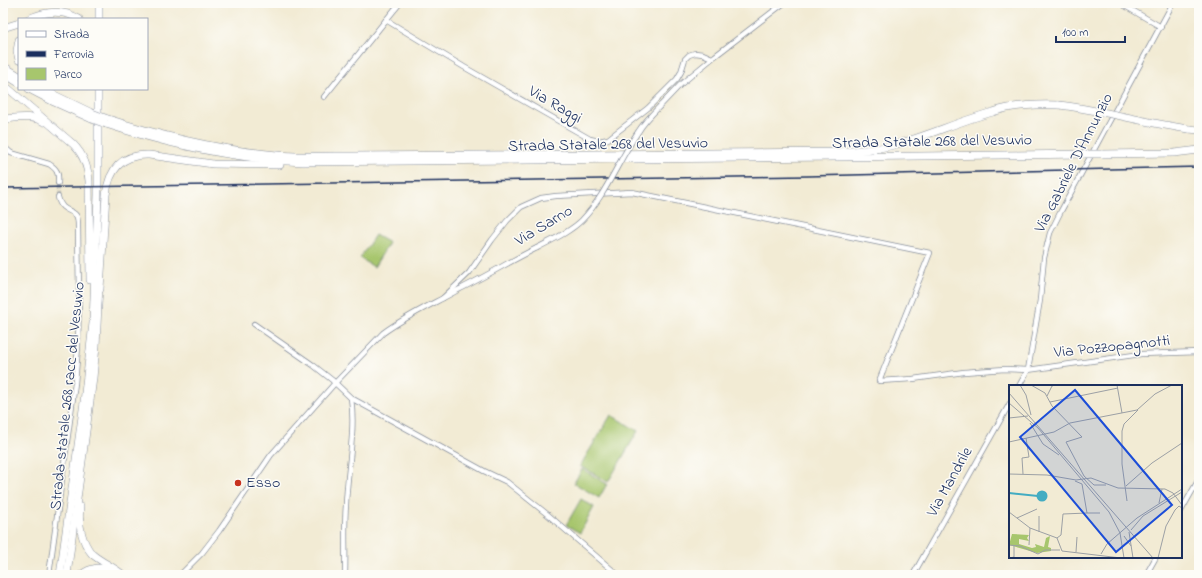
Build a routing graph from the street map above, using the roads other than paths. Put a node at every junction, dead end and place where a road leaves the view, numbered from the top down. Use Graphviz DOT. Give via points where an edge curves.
graph roads {
  1 [pos="99,3"];
  2 [pos="400,3"];
  3 [pos="784,3"];
  4 [pos="1120,3"];
  5 [pos="1173,3"];
  6 [pos="41,14"];
  7 [pos="31,18"];
  8 [pos="36,18"];
  9 [pos="77,18"];
  10 [pos="99,18"];
  11 [pos="386,20"];
  12 [pos="18,23"];
  13 [pos="1161,27"];
  14 [pos="3,28"];
  15 [pos="712,58"];
  16 [pos="3,66"];
  17 [pos="3,73"];
  18 [pos="18,75"];
  19 [pos="18,82"];
  20 [pos="3,84"];
  21 [pos="31,90"];
  22 [pos="44,90"];
  23 [pos="52,90"];
  24 [pos="98,90"];
  25 [pos="324,97"];
  26 [pos="92,116"];
  27 [pos="3,119"];
  28 [pos="106,121"];
  29 [pos="56,130"];
  30 [pos="1199,130"];
  31 [pos="3,146"];
  32 [pos="1199,150"];
  33 [pos="353,162"];
  34 [pos="58,183"];
  35 [pos="98,195"];
  36 [pos="58,197"];
  37 [pos="443,298"];
  38 [pos="99,299"];
  39 [pos="254,324"];
  40 [pos="1199,352"];
  41 [pos="89,356"];
  42 [pos="1028,370"];
  43 [pos="335,383"];
  44 [pos="1020,385"];
  45 [pos="351,398"];
  46 [pos="1009,404"];
  47 [pos="83,454"];
  48 [pos="1199,479"];
  49 [pos="1182,509"];
  50 [pos="1155,558"];
  51 [pos="116,570"];
  52 [pos="49,575"];
  53 [pos="60,575"];
  54 [pos="67,575"];
  55 [pos="81,575"];
  56 [pos="123,575"];
  57 [pos="180,575"];
  58 [pos="345,575"];
  59 [pos="618,575"];
  60 [pos="913,575"];
  61 [pos="1146,575"];
  1 -- 10 [label="highway"];
  2 -- 11 [label="street"];
  3 -- 15 [label="street, Via Sarno"];
  4 -- 13 [label="street"];
  5 -- 13 [label="street, Via Gabriele D'Annunzio"];
  6 -- 7 [label="highway"];
  6 -- 8 [label="highway"];
  6 -- 9 [label="highway" via="57,12"];
  11 -- 15 [label="street, Via Raggi" via="590,140 608,139 648,108 677,79 689,55 699,53"];
  11 -- 25 [label="street"];
  12 -- 14 [label="highway"];
  13 -- 42 [label="street, Via Gabriele D'Annunzio" via="1050,233"];
  15 -- 37 [label="street, Via Sarno, bridge" via="681,84 645,122 593,207 581,221 561,235"];
  16 -- 18 [label="highway"];
  17 -- 19 [label="highway"];
  20 -- 29 [label="highway"];
  21 -- 26 [label="highway, Strada Statale 268 del Vesuvio"];
  22 -- 26 [label="highway, Strada Statale 268 del Vesuvio"];
  23 -- 26 [label="highway"];
  24 -- 35 [label="highway, Strada statale 268 racc del Vesuvio"];
  26 -- 28 [label="highway, Strada Statale 268 del Vesuvio, bridge"];
  27 -- 29 [label="highway" via="35,118"];
  28 -- 30 [label="highway, Strada Statale 268 del Vesuvio, bridge" via="243,151 279,155 360,156 863,150 893,145 1008,108 1040,104 1095,110 1167,126"];
  28 -- 33 [label="highway, Strada Statale 268 del Vesuvio" via="135,134 242,156 279,161"];
  29 -- 41 [label="highway" via="78,149 89,174"];
  31 -- 34 [label="street" via="11,152 54,167 58,172"];
  32 -- 33 [label="highway, Strada Statale 268 del Vesuvio, bridge" via="1101,154"];
  33 -- 38 [label="highway" via="322,166 226,165 140,154 125,159 114,169 108,181"];
  35 -- 38 [label="highway, Strada statale 268 racc del Vesuvio"];
  35 -- 41 [label="highway, Strada statale 268 racc del Vesuvio"];
  36 -- 52 [label="street" via="64,208 77,216 78,347"];
  37 -- 42 [label="street, Via Pozzopagnotti" via="469,273 492,240 521,207 541,198 632,192 930,253 879,381 964,372"];
  37 -- 43 [label="street, Via Sarno" via="422,308 383,334"];
  38 -- 47 [label="highway, Strada statale 268 racc del Vesuvio" via="93,378"];
  39 -- 43 [label="street"];
  40 -- 42 [label="street, Via Pozzopagnotti" via="1141,354"];
  41 -- 53 [label="highway, Strada statale 268 racc del Vesuvio"];
  42 -- 44 [label="street"];
  43 -- 45 [label="street"];
  43 -- 57 [label="street, Via Sarno" via="271,455 220,531"];
  45 -- 58 [label="street" via="353,408 346,505"];
  45 -- 59 [label="street" via="507,482"];
  46 -- 60 [label="street, Via Mandrile"];
  47 -- 51 [label="highway" via="79,512 82,536 92,553"];
  47 -- 54 [label="highway, Strada statale 268 racc del Vesuvio"];
  48 -- 49 [label="street"];
  50 -- 61 [label="street"];
  51 -- 55 [label="highway" via="96,568"];
  51 -- 56 [label="highway"];
}
